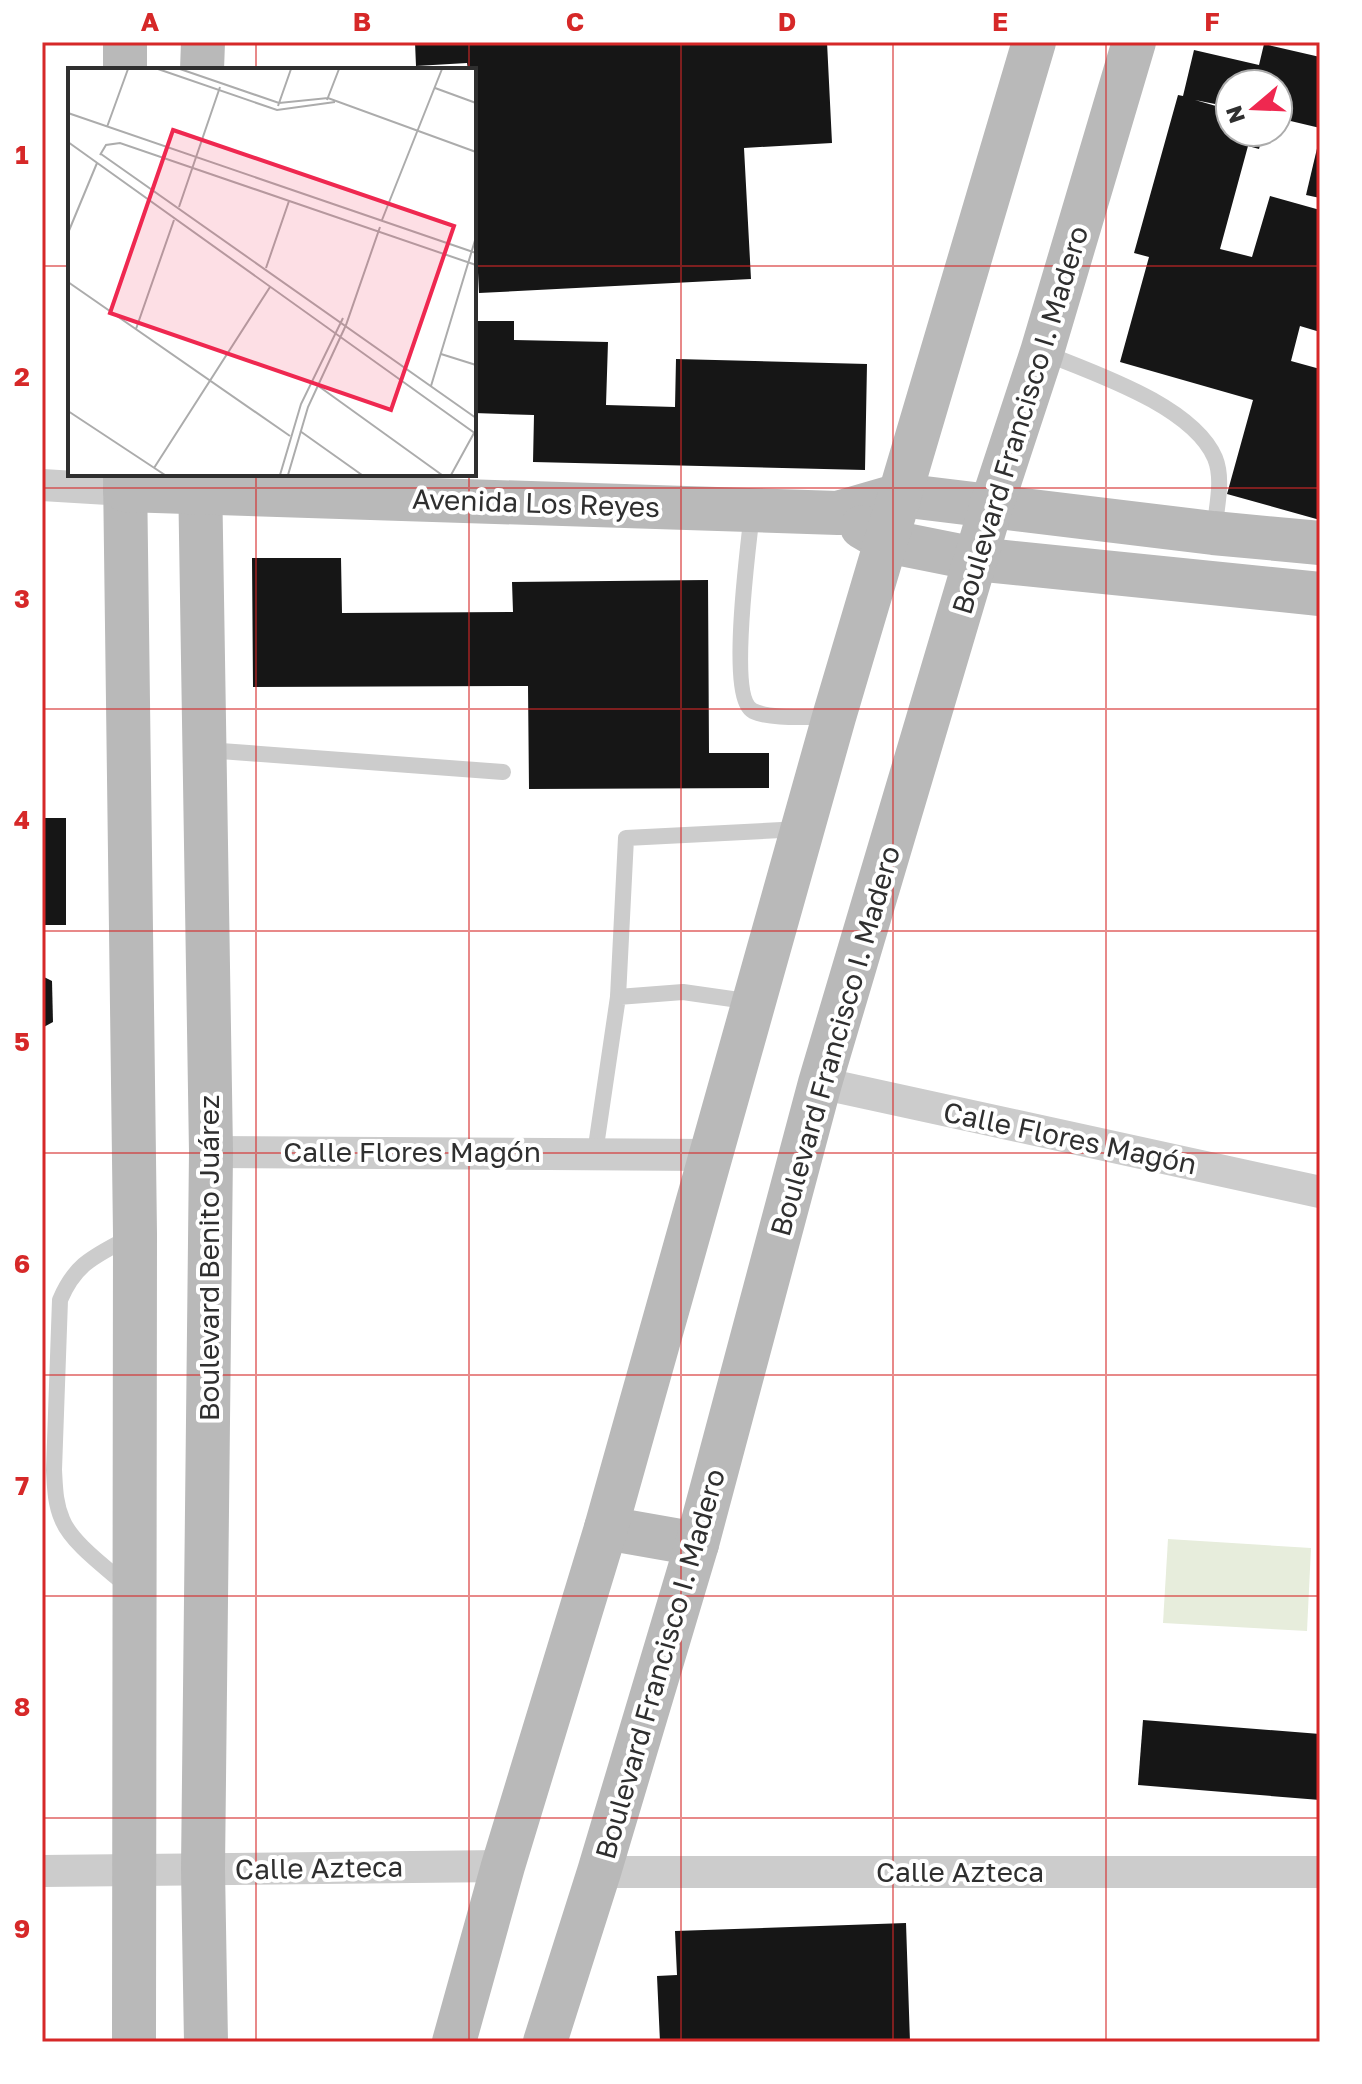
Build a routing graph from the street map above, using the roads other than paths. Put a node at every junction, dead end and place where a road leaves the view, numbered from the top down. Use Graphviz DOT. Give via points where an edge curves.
graph roads {
  1 [pos="125,42"];
  2 [pos="203,42"];
  3 [pos="1034,42"];
  4 [pos="1134,42"];
  5 [pos="125,68"];
  6 [pos="202,68"];
  7 [pos="1042,352"];
  8 [pos="125,482"];
  9 [pos="200,482"];
  10 [pos="42,485"];
  11 [pos="900,495"];
  12 [pos="991,507"];
  13 [pos="752,510"];
  14 [pos="838,513"];
  15 [pos="1213,533"];
  16 [pos="886,541"];
  17 [pos="1320,543"];
  18 [pos="976,559"];
  19 [pos="1320,594"];
  20 [pos="834,717"];
  21 [pos="205,750"];
  22 [pos="503,772"];
  23 [pos="802,829"];
  24 [pos="618,997"];
  25 [pos="753,1002"];
  26 [pos="820,1083"];
  27 [pos="211,1152"];
  28 [pos="595,1153"];
  29 [pos="709,1155"];
  30 [pos="1320,1192"];
  31 [pos="135,1234"];
  32 [pos="606,1528"];
  33 [pos="697,1544"];
  34 [pos="135,1593"];
  35 [pos="503,1866"];
  36 [pos="203,1869"];
  37 [pos="42,1871"];
  38 [pos="135,1871"];
  39 [pos="599,1872"];
  40 [pos="1320,1872"];
  41 [pos="134,2042"];
  42 [pos="206,2042"];
  43 [pos="454,2042"];
  44 [pos="545,2042"];
  1 -- 5 [label="main road"];
  2 -- 6 [label="main road"];
  3 -- 11 [label="main road"];
  4 -- 7 [label="main road, Boulevard Francisco I. Madero"];
  7 -- 12 [label="main road, Boulevard Francisco I. Madero"];
  7 -- 15 [label="lane" via="1140,393 1197,434 1215,457 1220,477"];
  8 -- 9 [label="main road, Avenida Los Reyes"];
  8 -- 10 [label="street, Avenida Los Reyes"];
  8 -- 31 [label="main road"];
  9 -- 13 [label="main road, Avenida Los Reyes"];
  9 -- 21 [label="main road, Boulevard Benito Juárez"];
  11 -- 12 [label="main road, Avenida Los Reyes"];
  11 -- 14 [label="main road, Avenida Los Reyes"];
  11 -- 16 [label="main road"];
  12 -- 15 [label="main road, Avenida Los Reyes"];
  12 -- 18 [label="main road, Boulevard Francisco I. Madero"];
  13 -- 14 [label="main road, Avenida Los Reyes"];
  13 -- 20 [label="lane" via="740,646 743,699 751,710 767,715"];
  14 -- 16 [label="main road, Avenida Los Reyes"];
  15 -- 17 [label="main road, Avenida Los Reyes"];
  16 -- 18 [label="main road, Avenida Los Reyes"];
  16 -- 20 [label="main road"];
  18 -- 19 [label="main road, Avenida Los Reyes"];
  18 -- 26 [label="main road, Boulevard Francisco I. Madero"];
  20 -- 23 [label="main road"];
  21 -- 22 [label="lane"];
  21 -- 27 [label="main road, Boulevard Benito Juárez"];
  23 -- 24 [label="lane" via="626,838"];
  23 -- 25 [label="main road"];
  24 -- 25 [label="lane" via="683,992"];
  24 -- 28 [label="lane"];
  25 -- 29 [label="main road"];
  26 -- 30 [label="street, Calle Flores Magón"];
  26 -- 33 [label="main road, Boulevard Francisco I. Madero"];
  27 -- 28 [label="street, Calle Flores Magón"];
  27 -- 36 [label="main road, Boulevard Benito Juárez"];
  28 -- 29 [label="street, Calle Flores Magón"];
  29 -- 32 [label="main road"];
  31 -- 34 [label="main road"];
  31 -- 34 [label="lane" via="80,1266 60,1300 54,1470 63,1523"];
  32 -- 33 [label="main road"];
  32 -- 35 [label="main road"];
  33 -- 39 [label="main road, Boulevard Francisco I. Madero"];
  34 -- 38 [label="main road"];
  35 -- 36 [label="street, Calle Azteca"];
  35 -- 43 [label="main road"];
  36 -- 38 [label="street, Calle Azteca"];
  36 -- 42 [label="main road, Boulevard Benito Juárez"];
  37 -- 38 [label="street, Calle Azteca"];
  38 -- 41 [label="main road"];
  39 -- 40 [label="street, Calle Azteca"];
  39 -- 44 [label="main road, Boulevard Francisco I. Madero"];
}
